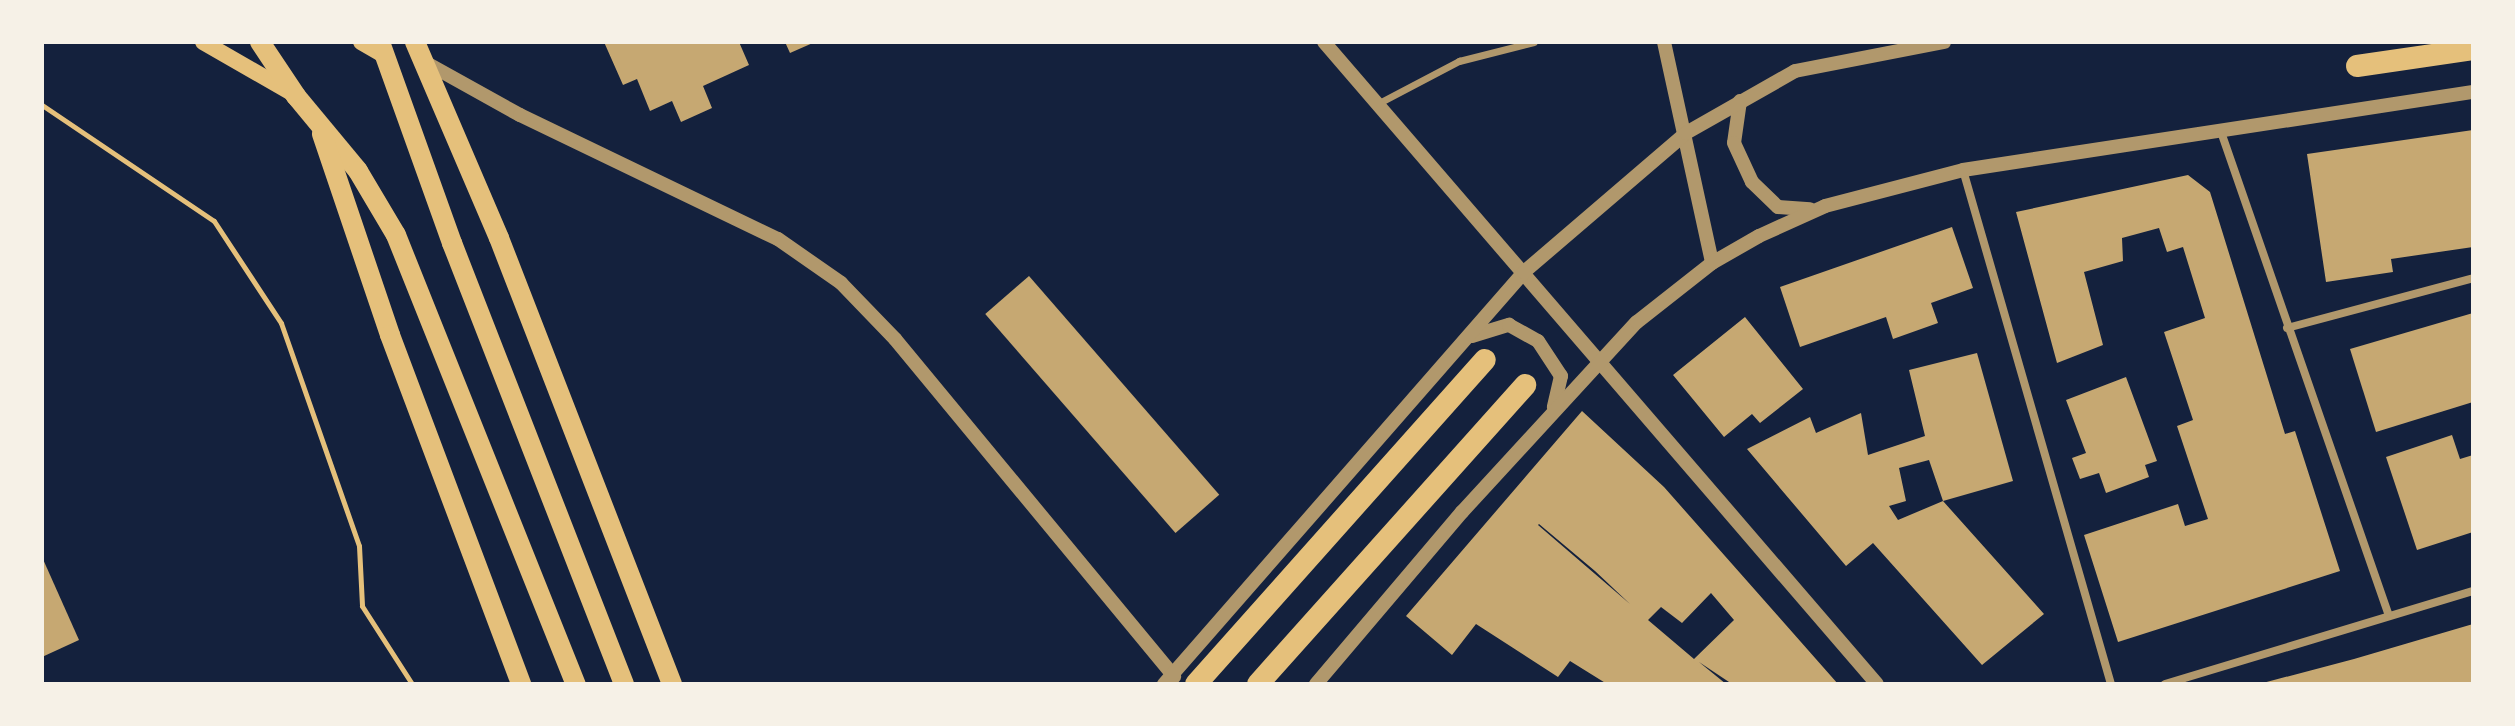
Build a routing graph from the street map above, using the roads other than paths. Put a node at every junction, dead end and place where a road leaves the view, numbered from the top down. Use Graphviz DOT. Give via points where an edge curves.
graph roads {
  1 [pos="203,42"];
  2 [pos="260,42"];
  3 [pos="361,42"];
  4 [pos="1324,42"];
  5 [pos="1534,42"];
  6 [pos="1664,42"];
  7 [pos="1944,42"];
  8 [pos="383,49"];
  9 [pos="2473,49"];
  10 [pos="418,51"];
  11 [pos="2357,66"];
  12 [pos="2473,92"];
  13 [pos="296,96"];
  14 [pos="1740,101"];
  15 [pos="1377,104"];
  16 [pos="320,127"];
  17 [pos="2220,129"];
  18 [pos="1686,133"];
  19 [pos="1963,170"];
  20 [pos="1825,206"];
  21 [pos="1712,263"];
  22 [pos="1524,272"];
  23 [pos="2473,278"];
  24 [pos="2287,328"];
  25 [pos="1468,338"];
  26 [pos="1485,360"];
  27 [pos="1602,361"];
  28 [pos="1525,385"];
  29 [pos="1551,415"];
  30 [pos="2473,591"];
  31 [pos="2389,616"];
  32 [pos="1169,680"];
  33 [pos="521,684"];
  34 [pos="576,684"];
  35 [pos="624,684"];
  36 [pos="672,684"];
  37 [pos="1196,684"];
  38 [pos="1258,684"];
  39 [pos="1316,684"];
  40 [pos="1877,684"];
  41 [pos="2111,684"];
  42 [pos="2165,684"];
  1 -- 13 [label="main road"];
  2 -- 13 [label="main road"];
  3 -- 8 [label="main road"];
  4 -- 15 [label="street"];
  5 -- 15 [label="street" via="1459,61"];
  6 -- 18 [label="street"];
  7 -- 14 [label="street" via="1795,71"];
  8 -- 35 [label="main road"];
  9 -- 11 [label="highway"];
  10 -- 32 [label="street" via="520,115 778,239 841,283 895,339"];
  10 -- 36 [label="main road" via="499,238"];
  12 -- 17 [label="street"];
  13 -- 16 [label="main road"];
  14 -- 18 [label="street"];
  14 -- 20 [label="street" via="1734,143 1763,198 1799,211"];
  15 -- 22 [label="street"];
  16 -- 33 [label="main road" via="390,335"];
  16 -- 34 [label="main road" via="358,171 396,235"];
  17 -- 19 [label="street"];
  17 -- 24 [label="street"];
  18 -- 21 [label="street"];
  18 -- 22 [label="street"];
  19 -- 20 [label="street"];
  19 -- 41 [label="street"];
  20 -- 21 [label="street"];
  21 -- 27 [label="street" via="1637,322"];
  22 -- 25 [label="street"];
  22 -- 27 [label="street"];
  23 -- 24 [label="street"];
  24 -- 31 [label="street"];
  25 -- 29 [label="street" via="1509,325 1549,351 1561,376"];
  25 -- 32 [label="street"];
  26 -- 37 [label="highway"];
  27 -- 29 [label="street"];
  27 -- 40 [label="street"];
  28 -- 38 [label="highway"];
  29 -- 39 [label="street"];
  30 -- 31 [label="street"];
  31 -- 42 [label="street"];
}
